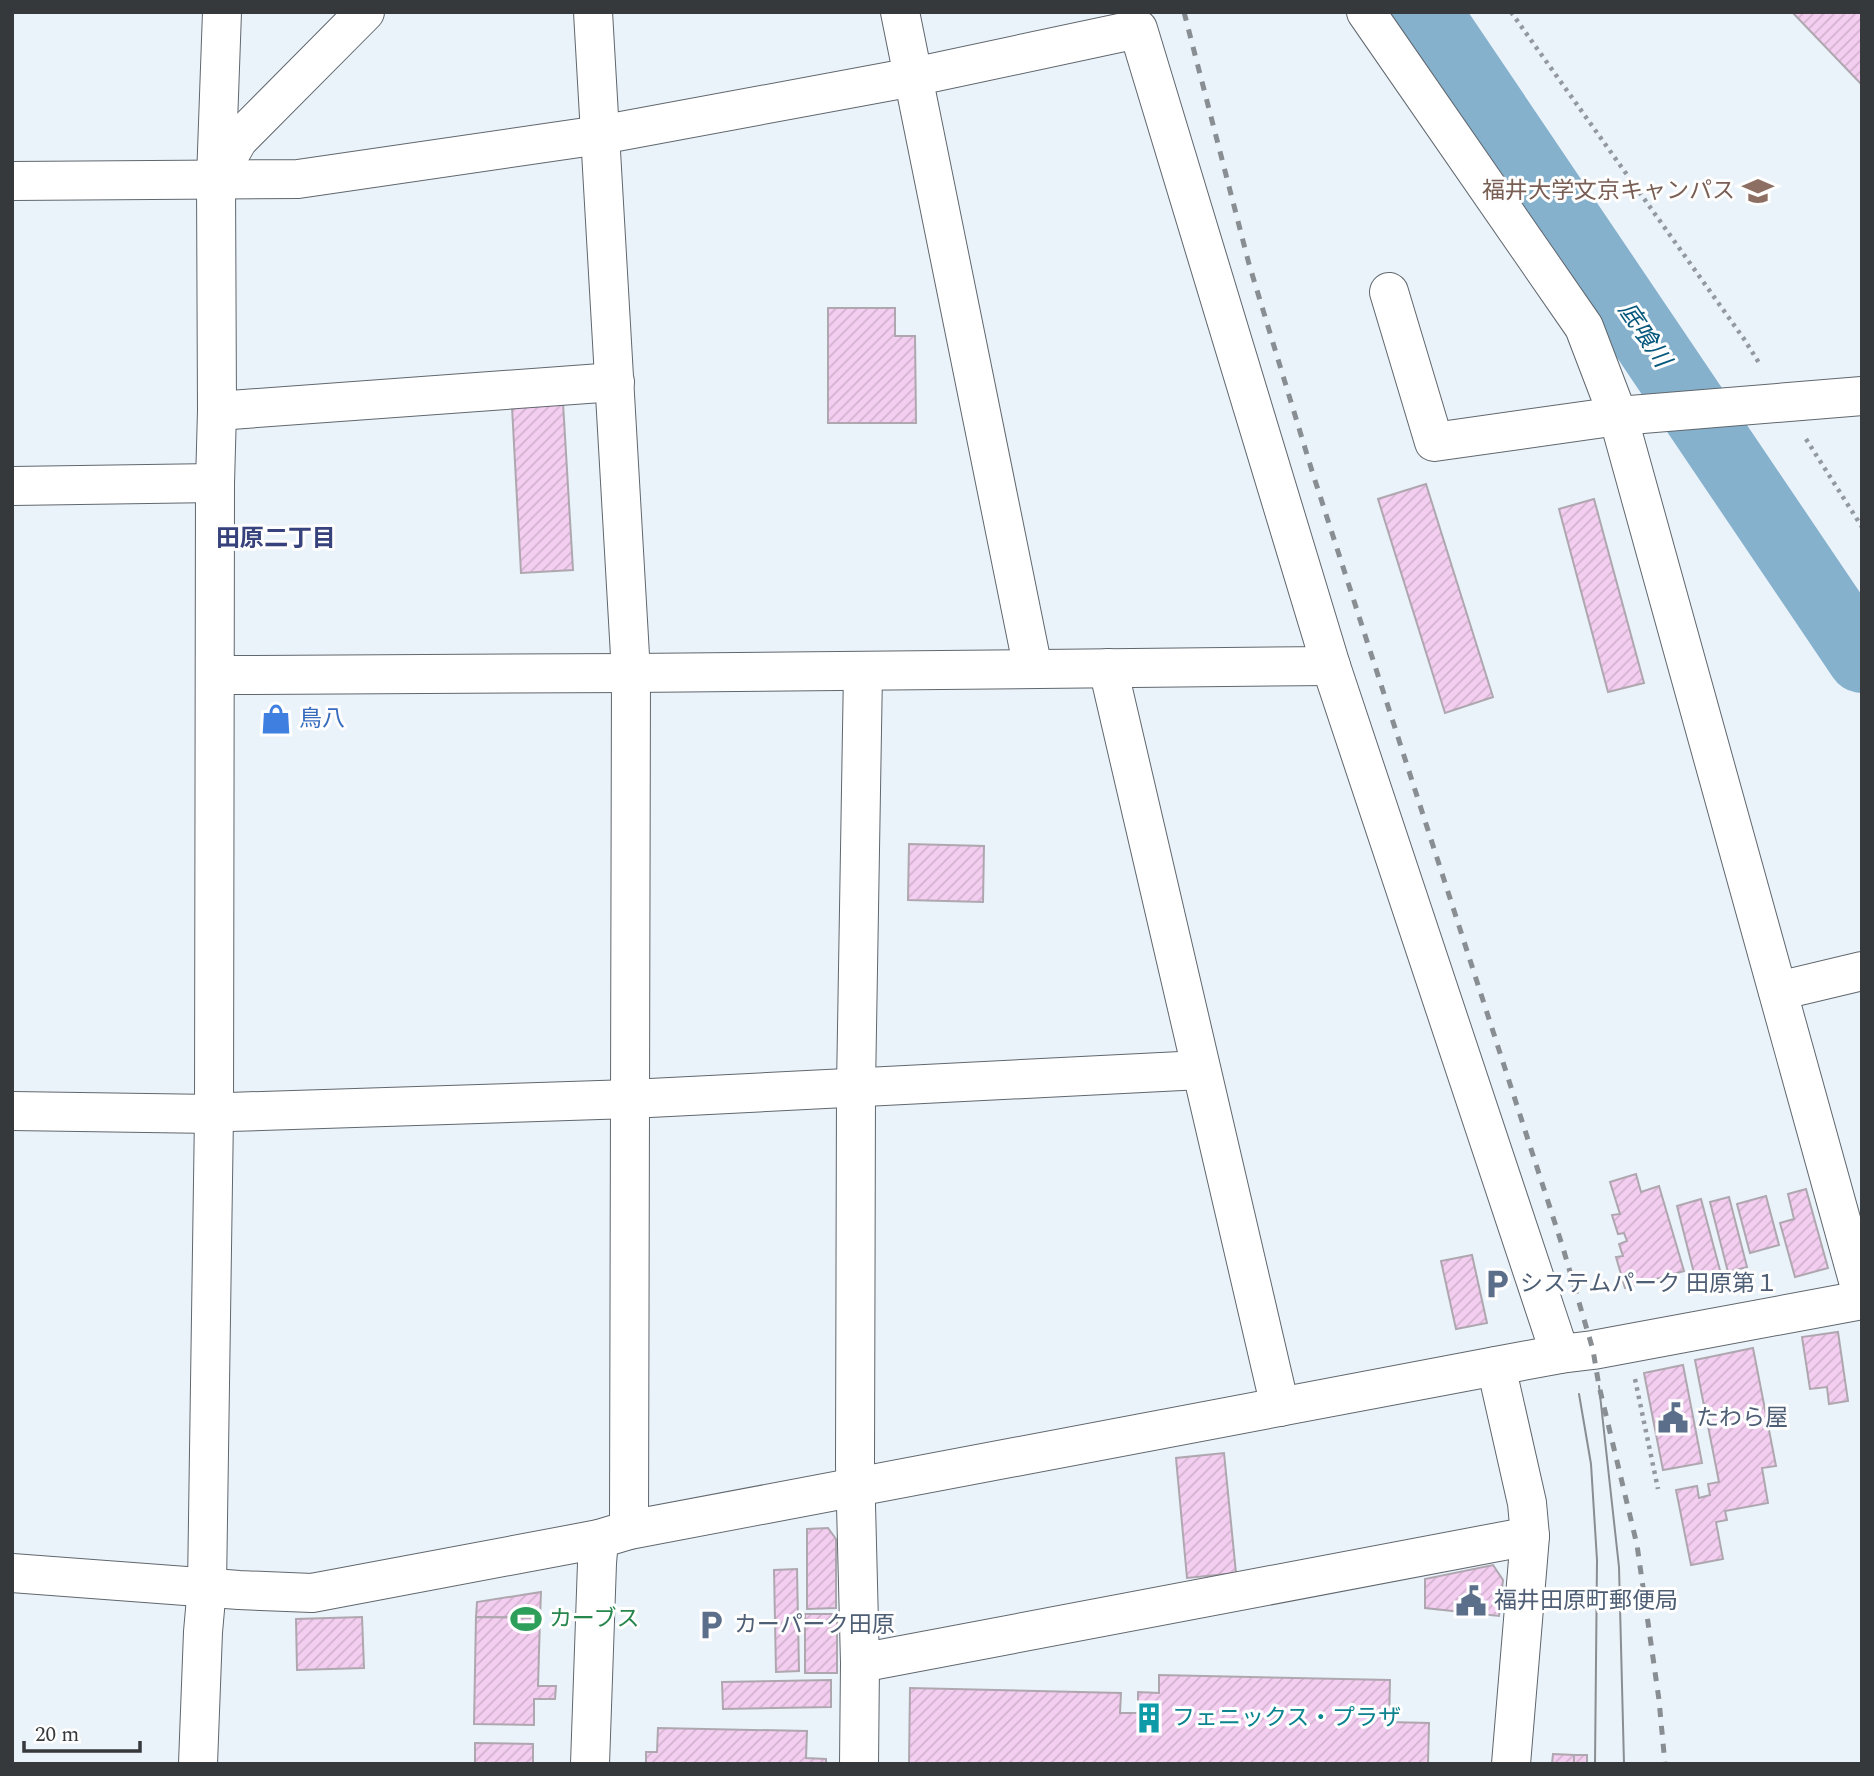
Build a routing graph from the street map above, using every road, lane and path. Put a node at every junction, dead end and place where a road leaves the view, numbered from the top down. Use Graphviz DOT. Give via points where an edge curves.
graph roads {
  1 [pos="222,12"];
  2 [pos="365,12"];
  3 [pos="593,12"];
  4 [pos="900,12"];
  5 [pos="1366,12"];
  6 [pos="1511,12"];
  7 [pos="913,77"];
  8 [pos="600,135"];
  9 [pos="216,179"];
  10 [pos="12,181"];
  11 [pos="1389,292"];
  12 [pos="615,382"];
  13 [pos="1862,396"];
  14 [pos="1782,402"];
  15 [pos="217,411"];
  16 [pos="1618,416"];
  17 [pos="215,483"];
  18 [pos="12,486"];
  19 [pos="1862,527"];
  20 [pos="1331,666"];
  21 [pos="1108,668"];
  22 [pos="1032,669"];
  23 [pos="863,671"];
  24 [pos="631,673"];
  25 [pos="215,678"];
  26 [pos="1862,971"];
  27 [pos="1778,991"];
  28 [pos="1201,1070"];
  29 [pos="856,1088"];
  30 [pos="630,1099"];
  31 [pos="12,1111"];
  32 [pos="214,1114"];
  33 [pos="1862,1297"];
  34 [pos="1560,1354"];
  35 [pos="1496,1366"];
  36 [pos="1635,1377"];
  37 [pos="1280,1407"];
  38 [pos="856,1488"];
  39 [pos="1658,1489"];
  40 [pos="614,1535"];
  41 [pos="1530,1536"];
  42 [pos="12,1573"];
  43 [pos="207,1587"];
  44 [pos="860,1663"];
  45 [pos="198,1764"];
  46 [pos="590,1764"];
  47 [pos="859,1764"];
  48 [pos="1511,1764"];
  1 -- 9 [label="street"];
  2 -- 9 [label="street" via="238,140"];
  3 -- 8 [label="street"];
  4 -- 7 [label="street"];
  5 -- 16 [label="street" via="1584,327"];
  6 -- 14 [label="path" via="1744,339"];
  7 -- 8 [label="street"];
  7 -- 20 [label="street" via="1138,29"];
  7 -- 22 [label="street"];
  8 -- 9 [label="street" via="299,179"];
  8 -- 12 [label="street"];
  9 -- 10 [label="street"];
  9 -- 15 [label="street"];
  11 -- 16 [label="street" via="1434,442"];
  12 -- 15 [label="street"];
  12 -- 24 [label="street"];
  13 -- 14 [label="street"];
  14 -- 16 [label="street"];
  14 -- 19 [label="path"];
  15 -- 17 [label="street"];
  16 -- 27 [label="street"];
  17 -- 18 [label="street"];
  17 -- 25 [label="street"];
  20 -- 21 [label="street"];
  20 -- 34 [label="street"];
  21 -- 22 [label="street"];
  21 -- 28 [label="street"];
  22 -- 23 [label="street"];
  23 -- 24 [label="street"];
  23 -- 29 [label="street"];
  24 -- 25 [label="street"];
  24 -- 30 [label="street"];
  25 -- 32 [label="street"];
  26 -- 27 [label="street"];
  27 -- 33 [label="street"];
  28 -- 29 [label="street"];
  28 -- 37 [label="street"];
  29 -- 30 [label="street"];
  29 -- 38 [label="street"];
  30 -- 32 [label="street"];
  30 -- 40 [label="street"];
  31 -- 32 [label="street"];
  32 -- 43 [label="street"];
  33 -- 34 [label="street"];
  34 -- 35 [label="street"];
  35 -- 37 [label="street"];
  35 -- 41 [label="street" via="1527,1503"];
  36 -- 39 [label="path"];
  37 -- 38 [label="street"];
  38 -- 40 [label="street"];
  38 -- 44 [label="street"];
  40 -- 43 [label="street" via="326,1591"];
  40 -- 46 [label="street" via="597,1563"];
  41 -- 44 [label="street"];
  41 -- 48 [label="street"];
  42 -- 43 [label="street"];
  43 -- 45 [label="street"];
  44 -- 47 [label="street"];
}
